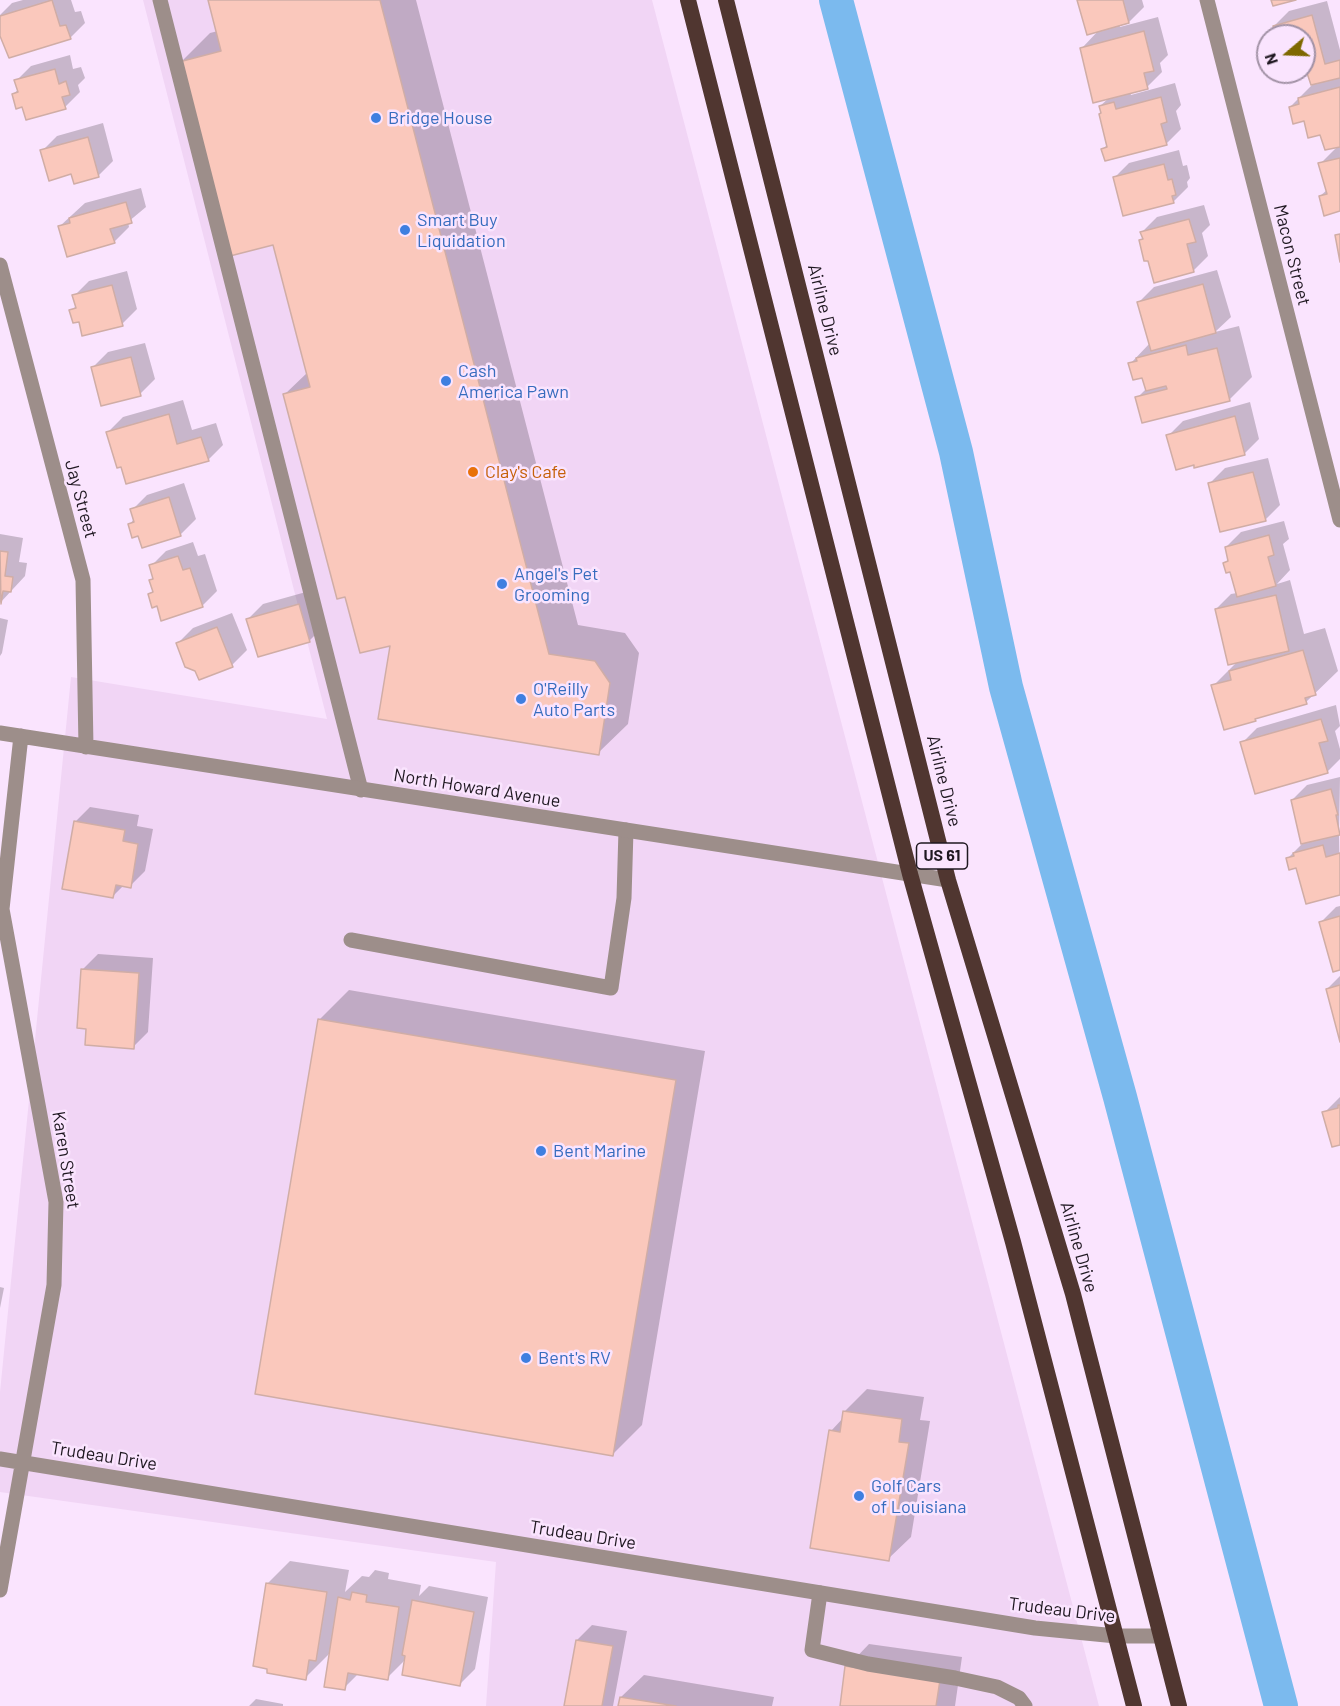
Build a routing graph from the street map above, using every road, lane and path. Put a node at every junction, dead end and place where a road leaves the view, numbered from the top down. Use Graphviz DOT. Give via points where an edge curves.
graph roads {
  1 [pos="160,0"];
  2 [pos="688,0"];
  3 [pos="726,0"];
  4 [pos="1207,0"];
  5 [pos="0,265"];
  6 [pos="1340,520"];
  7 [pos="0,733"];
  8 [pos="21,736"];
  9 [pos="86,747"];
  10 [pos="361,789"];
  11 [pos="626,830"];
  12 [pos="910,874"];
  13 [pos="948,880"];
  14 [pos="351,939"];
  15 [pos="0,1459"];
  16 [pos="23,1462"];
  17 [pos="0,1590"];
  18 [pos="820,1593"];
  19 [pos="1116,1636"];
  20 [pos="1161,1636"];
  21 [pos="1025,1706"];
  22 [pos="1134,1706"];
  23 [pos="1179,1706"];
  1 -- 10 [label="street"];
  2 -- 12 [label="highway, US 61"];
  3 -- 13 [label="highway, Airline Drive / US 61"];
  4 -- 6 [label="street, Macon Street"];
  5 -- 9 [label="street, Jay Street" via="82,580"];
  7 -- 8 [label="street, North Howard Avenue"];
  8 -- 9 [label="street, North Howard Avenue"];
  8 -- 16 [label="street, Karen Street" via="2,909 56,1202 54,1285"];
  9 -- 10 [label="street, North Howard Avenue"];
  10 -- 11 [label="street, North Howard Avenue"];
  11 -- 12 [label="street, North Howard Avenue"];
  11 -- 14 [label="street" via="624,898 611,988"];
  12 -- 13 [label="street, North Howard Avenue"];
  12 -- 19 [label="highway, US 61" via="1013,1242"];
  13 -- 20 [label="highway, Airline Drive / US 61" via="1073,1294"];
  15 -- 16 [label="street, Trudeau Drive"];
  16 -- 17 [label="street, Karen Street"];
  16 -- 18 [label="street, Trudeau Drive"];
  18 -- 19 [label="street, Trudeau Drive" via="1035,1628"];
  18 -- 21 [label="street" via="812,1650 997,1687 1019,1698"];
  19 -- 20 [label="street, Trudeau Drive"];
  19 -- 22 [label="highway, US 61"];
  20 -- 23 [label="highway, Airline Drive / US 61"];
}
